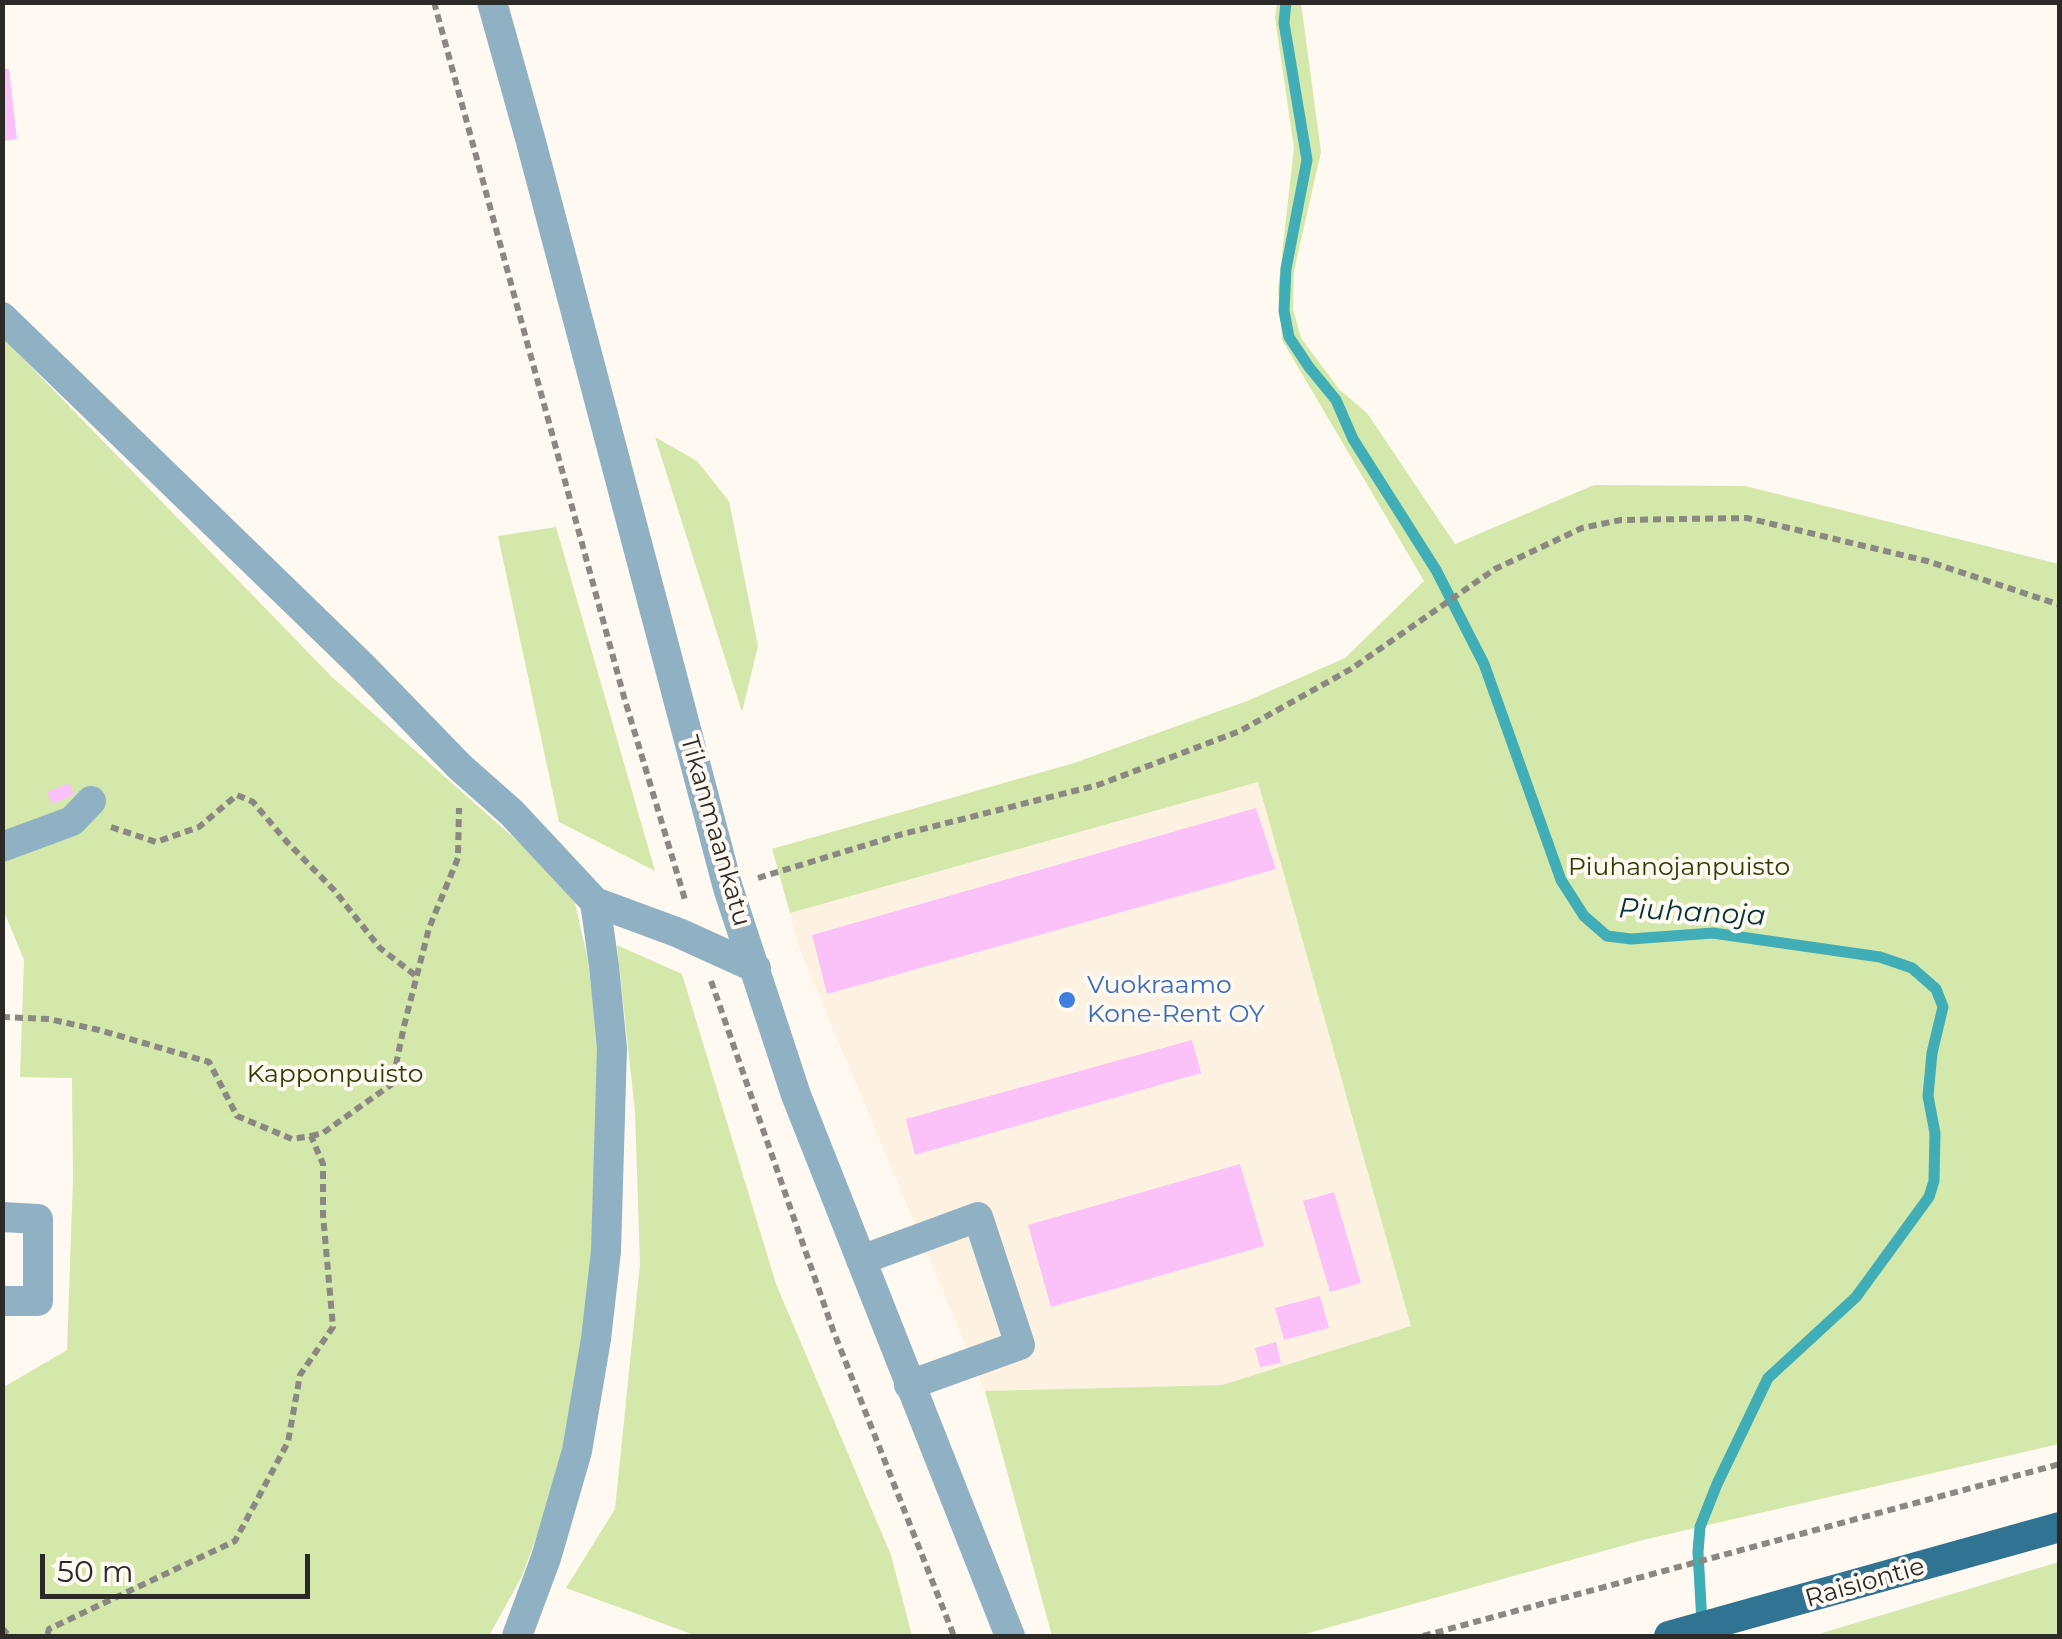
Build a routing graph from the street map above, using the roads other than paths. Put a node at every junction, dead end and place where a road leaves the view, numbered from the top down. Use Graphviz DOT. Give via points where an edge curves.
graph roads {
  1 [pos="492,2"];
  2 [pos="2,317"];
  3 [pos="84,808"];
  4 [pos="2,847"];
  5 [pos="595,902"];
  6 [pos="756,968"];
  7 [pos="2,1217"];
  8 [pos="861,1260"];
  9 [pos="2,1301"];
  10 [pos="910,1385"];
  11 [pos="2060,1527"];
  12 [pos="517,1636"];
  13 [pos="1010,1636"];
  14 [pos="1670,1636"];
  1 -- 6 [label="street, Tikanmaankatu" via="728,888"];
  2 -- 5 [label="street" via="512,813"];
  3 -- 4 [label="street" via="72,821"];
  5 -- 6 [label="street"];
  5 -- 12 [label="street" via="612,1048 606,1251 577,1451"];
  6 -- 8 [label="street, Tikanmaankatu" via="796,1096"];
  7 -- 9 [label="street" via="38,1219 38,1301"];
  8 -- 10 [label="street, Tikanmaankatu"];
  8 -- 10 [label="street" via="978,1217 1020,1345"];
  10 -- 13 [label="street, Tikanmaankatu"];
  11 -- 14 [label="main road, Raisiontie"];
}
